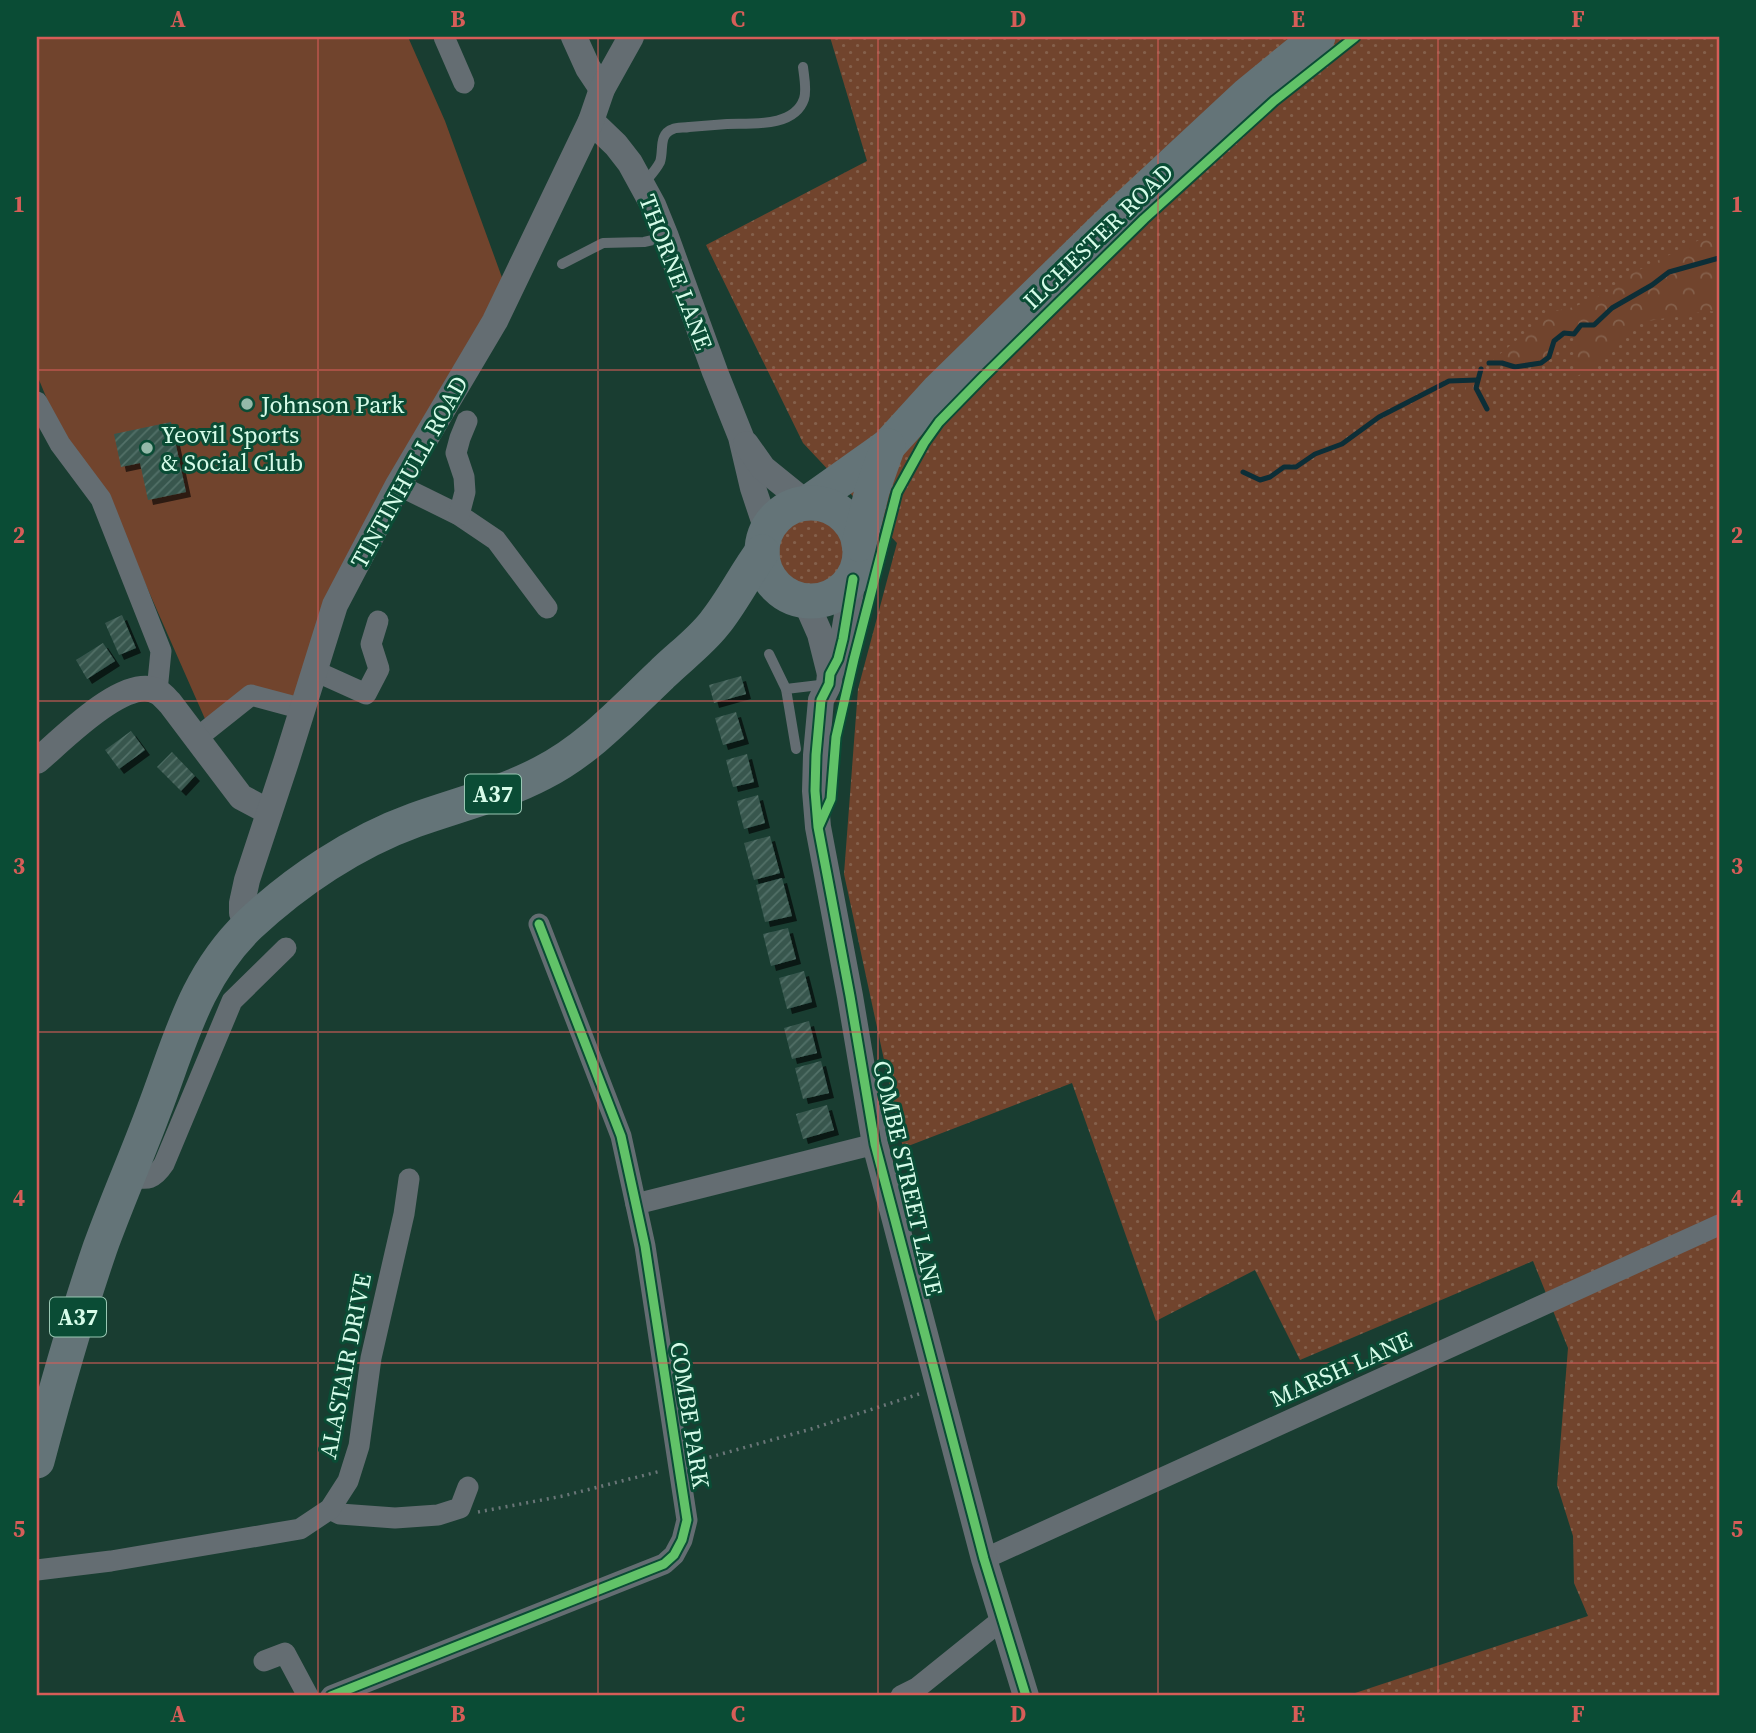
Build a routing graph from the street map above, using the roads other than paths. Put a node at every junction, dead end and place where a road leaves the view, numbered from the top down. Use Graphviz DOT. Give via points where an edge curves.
graph roads {
  1 [pos="444,37"];
  2 [pos="574,37"];
  3 [pos="631,37"];
  4 [pos="1318,37"];
  5 [pos="803,67"];
  6 [pos="464,83"];
  7 [pos="602,89"];
  8 [pos="591,121"];
  9 [pos="642,185"];
  10 [pos="666,237"];
  11 [pos="562,264"];
  12 [pos="37,402"];
  13 [pos="467,421"];
  14 [pos="741,437"];
  15 [pos="888,446"];
  16 [pos="398,485"];
  17 [pos="807,502"];
  18 [pos="460,515"];
  19 [pos="764,541"];
  20 [pos="859,544"];
  21 [pos="853,579"];
  22 [pos="799,599"];
  23 [pos="547,608"];
  24 [pos="378,621"];
  25 [pos="713,626"];
  26 [pos="769,654"];
  27 [pos="315,671"];
  28 [pos="829,679"];
  29 [pos="786,689"];
  30 [pos="158,691"];
  31 [pos="303,709"];
  32 [pos="197,738"];
  33 [pos="796,748"];
  34 [pos="37,761"];
  35 [pos="269,812"];
  36 [pos="539,924"];
  37 [pos="249,926"];
  38 [pos="286,948"];
  39 [pos="875,1144"];
  40 [pos="127,1176"];
  41 [pos="410,1179"];
  42 [pos="636,1204"];
  43 [pos="1719,1225"];
  44 [pos="37,1461"];
  45 [pos="468,1487"];
  46 [pos="330,1508"];
  47 [pos="984,1559"];
  48 [pos="37,1570"];
  49 [pos="1004,1623"];
  50 [pos="264,1661"];
  51 [pos="308,1696"];
  52 [pos="331,1696"];
  53 [pos="901,1696"];
  54 [pos="1026,1696"];
  1 -- 6 [label="street"];
  2 -- 7 [label="street"];
  3 -- 7 [label="street, TINTINHULL ROAD"];
  4 -- 15 [label="highway, ILCHESTER ROAD / A37" via="1247,95 1118,215"];
  5 -- 9 [label="lane" via="805,97 789,116 771,122 671,129 664,136 659,164"];
  7 -- 8 [label="street, TINTINHULL ROAD"];
  8 -- 9 [label="street, THORNE LANE" via="617,145"];
  8 -- 16 [label="street, TINTINHULL ROAD" via="495,321"];
  9 -- 10 [label="street, THORNE LANE"];
  10 -- 11 [label="lane" via="603,243"];
  10 -- 14 [label="street, THORNE LANE"];
  12 -- 30 [label="street" via="60,444 101,499 161,651"];
  13 -- 18 [label="street" via="456,453 465,492"];
  14 -- 17 [label="street, THORNE LANE" via="763,468"];
  14 -- 19 [label="street, THORNE LANE"];
  15 -- 17 [label="highway, ILCHESTER ROAD / A37"];
  15 -- 20 [label="highway, ILCHESTER ROAD / A37"];
  16 -- 18 [label="street"];
  16 -- 27 [label="street, TINTINHULL ROAD" via="335,605"];
  17 -- 19 [label="highway, A37" via="779,514"];
  17 -- 20 [label="highway" via="837,510"];
  18 -- 23 [label="street" via="496,541"];
  19 -- 22 [label="highway" via="768,577 779,590"];
  19 -- 25 [label="highway, A37"];
  20 -- 21 [label="highway, A37"];
  21 -- 22 [label="highway, A37" via="836,595"];
  21 -- 28 [label="street, COMBE STREET LANE" via="844,639"];
  22 -- 25 [label="highway, A37"];
  22 -- 28 [label="street" via="820,635"];
  24 -- 27 [label="street" via="371,644 379,669 366,694"];
  25 -- 37 [label="highway, A37" via="602,730 562,761 515,786 377,836 304,881"];
  26 -- 29 [label="lane"];
  27 -- 31 [label="street, TINTINHULL ROAD"];
  28 -- 29 [label="lane"];
  28 -- 39 [label="street, COMBE STREET LANE" via="821,700 816,755 818,827"];
  29 -- 33 [label="lane"];
  30 -- 32 [label="street"];
  30 -- 34 [label="street" via="139,688 123,693"];
  31 -- 32 [label="street" via="251,695"];
  31 -- 35 [label="street, TINTINHULL ROAD"];
  32 -- 35 [label="street" via="241,797"];
  35 -- 37 [label="street, TINTINHULL ROAD" via="242,903"];
  36 -- 42 [label="street, COMBE PARK" via="621,1136"];
  37 -- 40 [label="highway, A37" via="216,962 199,993"];
  38 -- 40 [label="street" via="232,1001 157,1175 145,1179"];
  39 -- 42 [label="street"];
  39 -- 47 [label="street, COMBE STREET LANE"];
  40 -- 44 [label="highway, A37" via="83,1300"];
  41 -- 46 [label="street, ALASTAIR DRIVE" via="371,1358 359,1446 348,1481"];
  42 -- 52 [label="street, COMBE PARK" via="687,1520 674,1555 664,1564"];
  43 -- 47 [label="street, MARSH LANE"];
  45 -- 46 [label="street" via="460,1508 438,1516 340,1514"];
  46 -- 48 [label="street, ALASTAIR DRIVE" via="300,1529"];
  47 -- 49 [label="street, COMBE STREET LANE"];
  49 -- 53 [label="street"];
  49 -- 54 [label="street, COMBE STREET LANE"];
  50 -- 51 [label="street" via="285,1653"];
}
